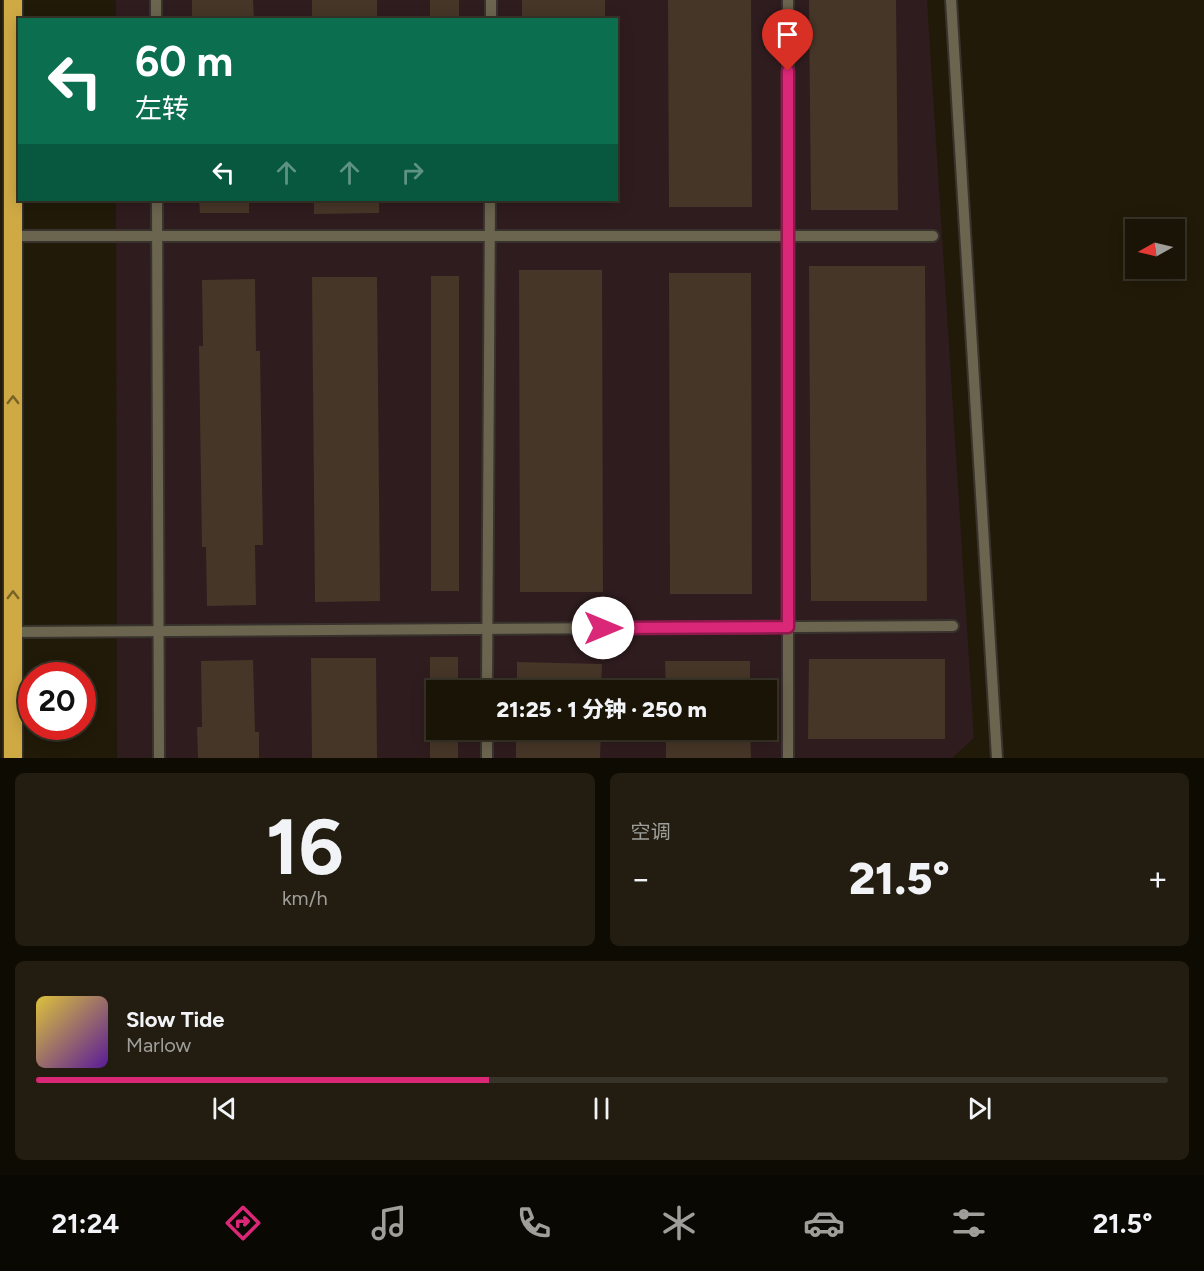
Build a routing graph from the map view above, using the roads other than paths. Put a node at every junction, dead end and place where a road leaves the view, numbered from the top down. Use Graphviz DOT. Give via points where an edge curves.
graph roads {
  1 [pos="13,0"];
  2 [pos="156,0"];
  3 [pos="491,0"];
  4 [pos="788,0"];
  5 [pos="951,0"];
  6 [pos="156,18"];
  7 [pos="491,18"];
  8 [pos="157,201"];
  9 [pos="490,201"];
  10 [pos="13,236"];
  11 [pos="157,236"];
  12 [pos="490,236"];
  13 [pos="788,236"];
  14 [pos="933,236"];
  15 [pos="953,626"];
  16 [pos="788,627"];
  17 [pos="488,629"];
  18 [pos="158,631"];
  19 [pos="13,632"];
  20 [pos="487,680"];
  21 [pos="487,740"];
  22 [pos="13,758"];
  23 [pos="159,758"];
  24 [pos="487,758"];
  25 [pos="788,758"];
  26 [pos="997,758"];
  1 -- 10 [label="highway"];
  2 -- 6 [label="lane"];
  3 -- 7 [label="lane"];
  4 -- 13 [label="lane"];
  5 -- 26 [label="lane"];
  8 -- 11 [label="lane"];
  9 -- 12 [label="lane"];
  10 -- 11 [label="lane"];
  19 -- 10 [label="highway, one-way"];
  11 -- 12 [label="lane"];
  11 -- 18 [label="lane"];
  12 -- 13 [label="lane"];
  12 -- 17 [label="lane"];
  13 -- 14 [label="lane"];
  13 -- 16 [label="lane"];
  15 -- 16 [label="lane"];
  16 -- 17 [label="lane"];
  16 -- 25 [label="lane"];
  17 -- 18 [label="lane"];
  17 -- 20 [label="lane"];
  18 -- 19 [label="lane"];
  18 -- 23 [label="lane"];
  19 -- 22 [label="highway"];
  21 -- 24 [label="lane"];
}
